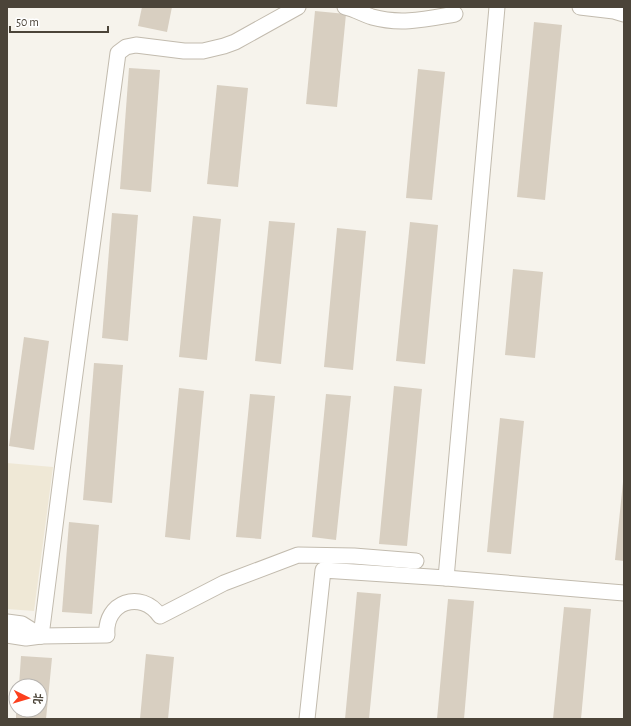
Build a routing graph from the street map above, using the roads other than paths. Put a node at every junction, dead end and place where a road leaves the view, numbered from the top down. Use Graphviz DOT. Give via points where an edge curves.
graph roads {
  1 [pos="298,7"];
  2 [pos="345,7"];
  3 [pos="497,7"];
  4 [pos="580,7"];
  5 [pos="455,14"];
  6 [pos="624,14"];
  7 [pos="416,560"];
  8 [pos="446,578"];
  9 [pos="624,592"];
  10 [pos="7,622"];
  11 [pos="7,635"];
  12 [pos="41,636"];
  13 [pos="307,719"];
  1 -- 12 [label="street" via="235,42 213,49 194,52 136,45 126,47 118,53"];
  2 -- 5 [label="street" via="371,17 398,21"];
  3 -- 8 [label="street"];
  4 -- 6 [label="street"];
  7 -- 12 [label="street" via="298,555 224,584 160,616 145,603 138,601 124,604 110,617 107,636"];
  8 -- 9 [label="street"];
  8 -- 13 [label="street" via="323,570"];
  10 -- 12 [label="street" via="22,624"];
  11 -- 12 [label="street" via="26,638"];
}
